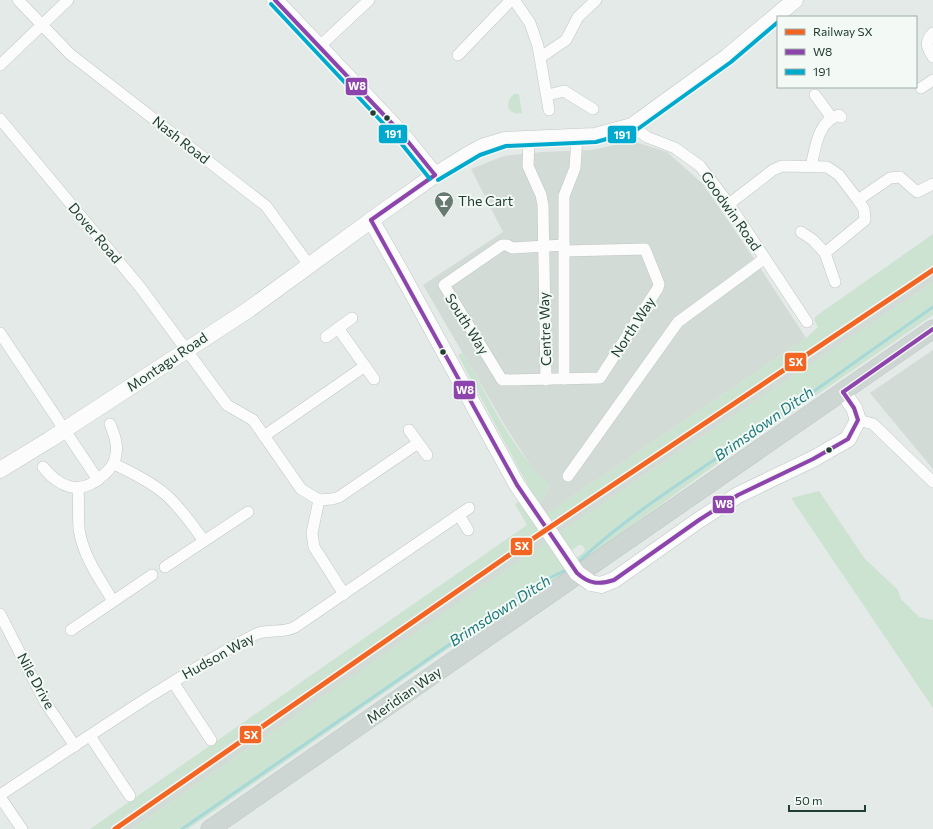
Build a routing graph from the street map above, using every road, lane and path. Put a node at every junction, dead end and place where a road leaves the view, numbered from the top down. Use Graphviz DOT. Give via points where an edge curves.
graph roads {
  1 [pos="18,0"];
  2 [pos="68,0"];
  3 [pos="275,0"];
  4 [pos="369,0"];
  5 [pos="512,0"];
  6 [pos="596,0"];
  7 [pos="795,0"];
  8 [pos="41,25"];
  9 [pos="933,33"];
  10 [pos="320,46"];
  11 [pos="458,55"];
  12 [pos="541,57"];
  13 [pos="933,57"];
  14 [pos="0,66"];
  15 [pos="933,80"];
  16 [pos="922,88"];
  17 [pos="548,95"];
  18 [pos="815,95"];
  19 [pos="593,109"];
  20 [pos="549,110"];
  21 [pos="0,119"];
  22 [pos="632,126"];
  23 [pos="577,138"];
  24 [pos="529,139"];
  25 [pos="811,166"];
  26 [pos="435,175"];
  27 [pos="933,184"];
  28 [pos="858,200"];
  29 [pos="729,204"];
  30 [pos="370,220"];
  31 [pos="801,232"];
  32 [pos="542,246"];
  33 [pos="564,248"];
  34 [pos="825,253"];
  35 [pos="764,259"];
  36 [pos="309,265"];
  37 [pos="835,282"];
  38 [pos="352,318"];
  39 [pos="807,322"];
  40 [pos="338,328"];
  41 [pos="933,329"];
  42 [pos="0,333"];
  43 [pos="326,337"];
  44 [pos="187,349"];
  45 [pos="365,366"];
  46 [pos="374,379"];
  47 [pos="564,379"];
  48 [pos="546,380"];
  49 [pos="843,392"];
  50 [pos="858,420"];
  51 [pos="110,424"];
  52 [pos="65,430"];
  53 [pos="409,430"];
  54 [pos="264,436"];
  55 [pos="418,443"];
  56 [pos="427,455"];
  57 [pos="114,464"];
  58 [pos="43,467"];
  59 [pos="0,470"];
  60 [pos="568,476"];
  61 [pos="98,480"];
  62 [pos="933,482"];
  63 [pos="78,488"];
  64 [pos="319,500"];
  65 [pos="469,508"];
  66 [pos="248,512"];
  67 [pos="458,515"];
  68 [pos="468,530"];
  69 [pos="204,541"];
  70 [pos="165,567"];
  71 [pos="152,575"];
  72 [pos="344,594"];
  73 [pos="114,601"];
  74 [pos="0,614"];
  75 [pos="71,630"];
  76 [pos="173,682"];
  77 [pos="90,736"];
  78 [pos="211,740"];
  79 [pos="75,746"];
  80 [pos="0,796"];
  81 [pos="130,796"];
  82 [pos="22,829"];
  83 [pos="210,829"];
  1 -- 8 [label="street, Nash Road"];
  2 -- 8 [label="street"];
  3 -- 10 [label="street"];
  4 -- 10 [label="street"];
  5 -- 11 [label="street"];
  5 -- 12 [label="street" via="530,23"];
  6 -- 12 [label="street" via="578,17 566,40"];
  7 -- 22 [label="street, Montagu Road" via="720,62"];
  8 -- 14 [label="street"];
  8 -- 36 [label="street, Nash Road" via="70,54 266,206"];
  9 -- 13 [label="street" via="926,43"];
  10 -- 26 [label="street" via="412,145"];
  12 -- 17 [label="street"];
  15 -- 16 [label="street"];
  17 -- 19 [label="street" via="564,91"];
  17 -- 20 [label="street"];
  18 -- 25 [label="street" via="836,118 820,131"];
  21 -- 44 [label="street, Dover Road" via="140,288"];
  22 -- 23 [label="street, Montagu Road" via="608,134"];
  22 -- 29 [label="street, Goodwin Road" via="643,134 675,148 700,166"];
  23 -- 24 [label="street, Montagu Road"];
  23 -- 33 [label="street, Centre Way" via="575,168 564,196"];
  24 -- 26 [label="street, Montagu Road" via="505,140 482,147"];
  24 -- 32 [label="street, Centre Way" via="528,166 542,195"];
  25 -- 28 [label="street" via="834,170"];
  25 -- 29 [label="street" via="790,165 773,170"];
  26 -- 30 [label="street, Montagu Road"];
  27 -- 28 [label="street" via="917,192 900,177 890,178"];
  28 -- 34 [label="street" via="864,209 865,220"];
  29 -- 35 [label="street, Goodwin Road"];
  30 -- 36 [label="street, Montagu Road"];
  30 -- 50 [label="street, bridge" via="525,497 578,573 591,583 601,585 614,580 738,495 848,439"];
  31 -- 34 [label="street"];
  32 -- 33 [label="street"];
  32 -- 48 [label="street, Centre Way"];
  32 -- 48 [label="street, South Way" via="497,247 444,285 502,380"];
  33 -- 47 [label="street, Centre Way"];
  33 -- 47 [label="street, North Way" via="645,249 659,284 600,378"];
  34 -- 37 [label="street"];
  35 -- 39 [label="street, Goodwin Road"];
  35 -- 60 [label="street" via="678,322"];
  36 -- 44 [label="street, Montagu Road" via="248,310"];
  38 -- 40 [label="street"];
  40 -- 43 [label="street"];
  40 -- 45 [label="street"];
  41 -- 49 [label="main road, Meridian Way"];
  42 -- 52 [label="street"];
  44 -- 52 [label="street, Montagu Road"];
  44 -- 54 [label="street, Dover Road" via="227,405 253,420"];
  45 -- 46 [label="street"];
  45 -- 54 [label="street"];
  47 -- 48 [label="street, Centre Way"];
  49 -- 50 [label="street" via="854,408"];
  49 -- 83 [label="main road, Meridian Way"];
  50 -- 62 [label="street" via="873,424"];
  51 -- 57 [label="street" via="117,448"];
  52 -- 59 [label="street, Montagu Road"];
  52 -- 61 [label="street"];
  53 -- 55 [label="street"];
  54 -- 64 [label="street, Dover Road" via="301,489"];
  55 -- 56 [label="street"];
  55 -- 64 [label="street" via="339,497"];
  57 -- 61 [label="street"];
  57 -- 69 [label="street" via="142,477 165,492 183,511"];
  58 -- 63 [label="street" via="55,480"];
  61 -- 63 [label="street"];
  63 -- 73 [label="street" via="80,529 86,553"];
  64 -- 72 [label="street" via="312,533 314,547"];
  65 -- 67 [label="street, Hudson Way"];
  66 -- 69 [label="street"];
  67 -- 68 [label="street"];
  67 -- 72 [label="street, Hudson Way"];
  69 -- 70 [label="street"];
  71 -- 73 [label="street"];
  72 -- 76 [label="street, Hudson Way" via="290,630 256,634 201,663"];
  73 -- 75 [label="street"];
  74 -- 79 [label="street, Nile Drive" via="46,702"];
  76 -- 77 [label="street, Hudson Way"];
  76 -- 78 [label="street"];
  77 -- 79 [label="street, Hudson Way"];
  77 -- 81 [label="street"];
  79 -- 80 [label="street, Hudson Way"];
  80 -- 82 [label="street"];
}
